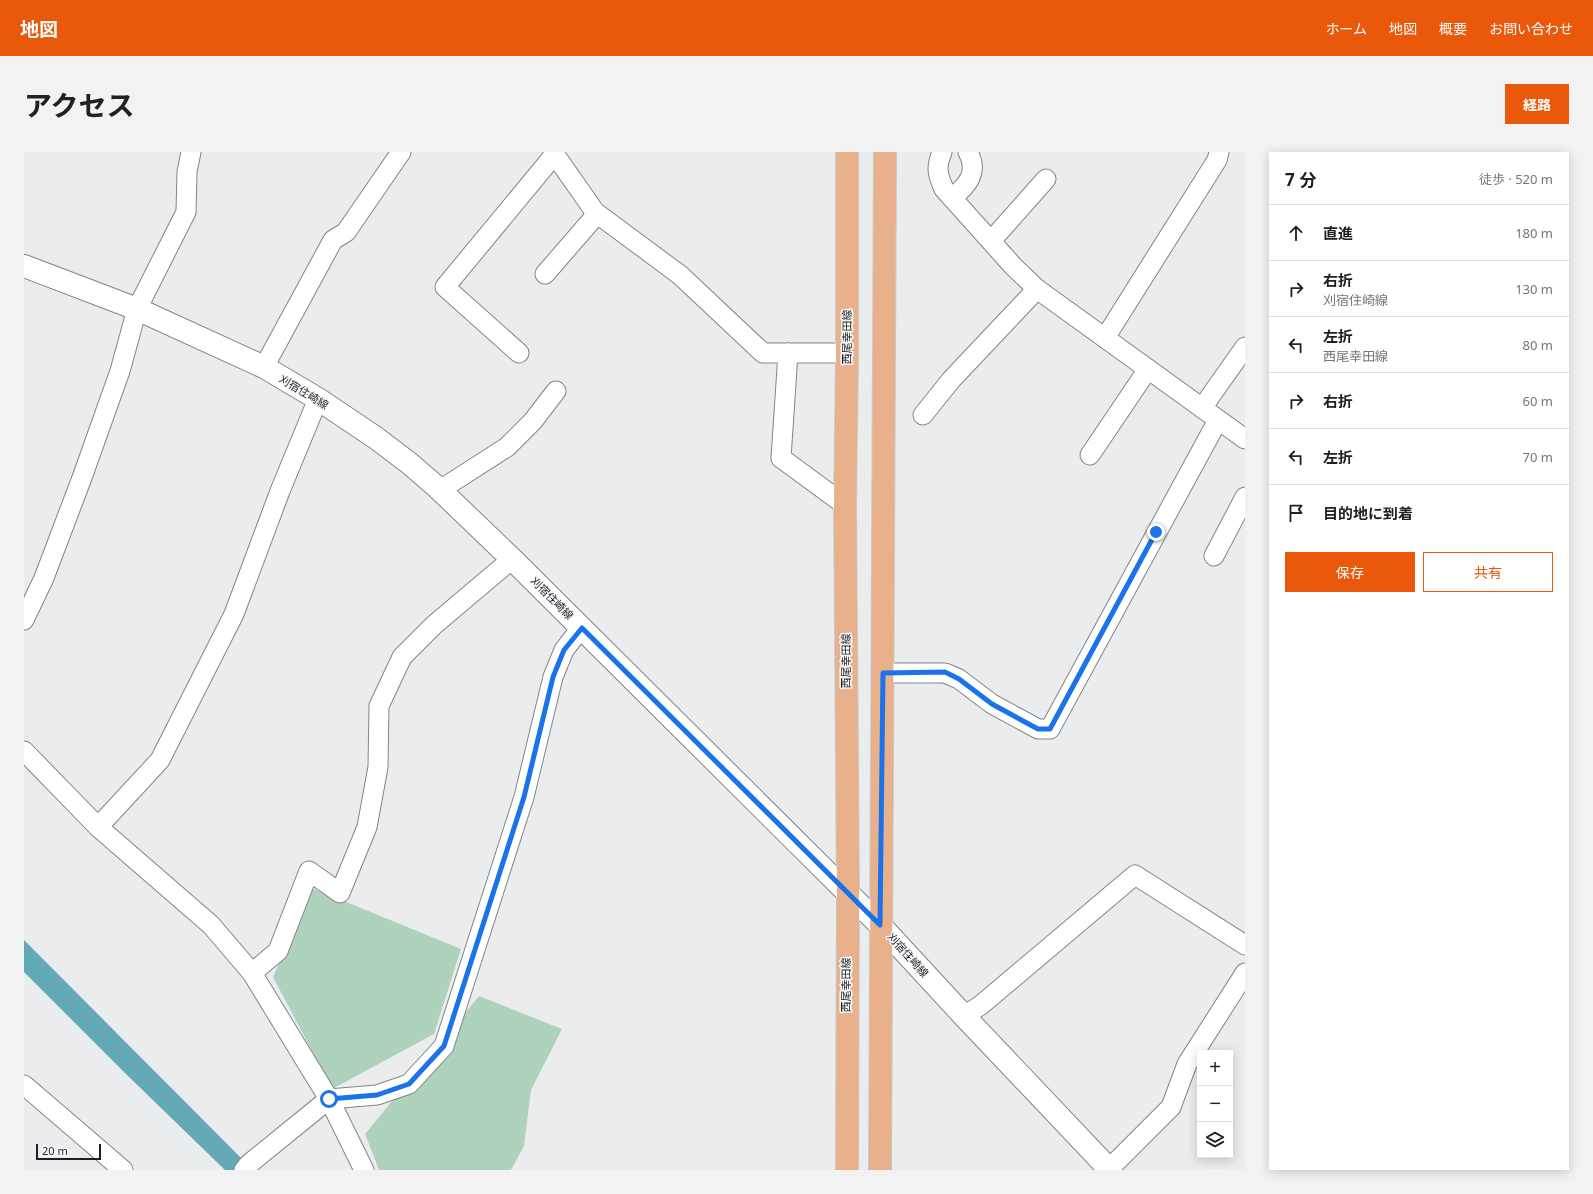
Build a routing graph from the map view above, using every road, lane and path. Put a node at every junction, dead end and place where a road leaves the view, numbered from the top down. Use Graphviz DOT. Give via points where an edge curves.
graph roads {
  1 [pos="191,152"];
  2 [pos="401,152"];
  3 [pos="847,152"];
  4 [pos="885,152"];
  5 [pos="942,152"];
  6 [pos="968,152"];
  7 [pos="1219,152"];
  8 [pos="554,153"];
  9 [pos="1046,179"];
  10 [pos="952,198"];
  11 [pos="597,214"];
  12 [pos="991,241"];
  13 [pos="24,266"];
  14 [pos="544,274"];
  15 [pos="1037,289"];
  16 [pos="137,309"];
  17 [pos="1106,338"];
  18 [pos="1245,347"];
  19 [pos="519,353"];
  20 [pos="788,353"];
  21 [pos="848,353"];
  22 [pos="264,367"];
  23 [pos="1148,369"];
  24 [pos="556,391"];
  25 [pos="318,399"];
  26 [pos="1202,408"];
  27 [pos="923,415"];
  28 [pos="1218,420"];
  29 [pos="1245,439"];
  30 [pos="1090,455"];
  31 [pos="440,490"];
  32 [pos="1245,497"];
  33 [pos="845,505"];
  34 [pos="1214,556"];
  35 [pos="512,558"];
  36 [pos="24,620"];
  37 [pos="582,628"];
  38 [pos="883,673"];
  39 [pos="24,751"];
  40 [pos="98,826"];
  41 [pos="848,892"];
  42 [pos="880,925"];
  43 [pos="1245,945"];
  44 [pos="252,973"];
  45 [pos="1245,973"];
  46 [pos="964,1016"];
  47 [pos="24,1085"];
  48 [pos="329,1099"];
  49 [pos="123,1170"];
  50 [pos="244,1170"];
  51 [pos="364,1170"];
  52 [pos="847,1170"];
  53 [pos="880,1170"];
  54 [pos="1109,1170"];
  1 -- 16 [label="street" via="186,212"];
  2 -- 22 [label="street" via="346,232 333,240"];
  3 -- 21 [label="main road, 西尾幸田線"];
  4 -- 38 [label="main road"];
  5 -- 10 [label="street" via="937,163 938,178"];
  6 -- 10 [label="street" via="973,165 971,177 963,189"];
  7 -- 17 [label="street" via="1217,160"];
  8 -- 11 [label="street"];
  8 -- 19 [label="street" via="445,287"];
  9 -- 12 [label="street"];
  10 -- 12 [label="street"];
  11 -- 14 [label="street"];
  11 -- 20 [label="street" via="680,275 763,353"];
  12 -- 15 [label="street"];
  13 -- 16 [label="main road, 刈宿住崎線"];
  15 -- 17 [label="street"];
  15 -- 27 [label="street" via="950,380"];
  16 -- 22 [label="main road, 刈宿住崎線"];
  16 -- 36 [label="street" via="120,371 83,475 44,578"];
  17 -- 23 [label="street"];
  18 -- 26 [label="street"];
  20 -- 21 [label="street"];
  20 -- 33 [label="street" via="781,458"];
  21 -- 33 [label="main road, 西尾幸田線"];
  22 -- 25 [label="main road, 刈宿住崎線"];
  23 -- 26 [label="street"];
  23 -- 30 [label="street"];
  24 -- 31 [label="street" via="533,421 507,447"];
  25 -- 31 [label="main road, 刈宿住崎線" via="376,438"];
  25 -- 40 [label="street" via="234,614 160,760"];
  26 -- 28 [label="street"];
  28 -- 29 [label="street"];
  28 -- 38 [label="street" via="1050,729 1038,729 992,704 959,679 945,672"];
  31 -- 35 [label="main road, 刈宿住崎線"];
  32 -- 34 [label="street"];
  33 -- 41 [label="main road, 西尾幸田線"];
  35 -- 37 [label="main road, 刈宿住崎線"];
  35 -- 44 [label="street" via="434,625 402,657 379,706 378,767 367,827 340,893 309,871 278,951"];
  37 -- 41 [label="main road, 刈宿住崎線"];
  37 -- 48 [label="street" via="564,650 553,677 524,797 444,1046 409,1084 377,1095"];
  38 -- 42 [label="main road"];
  39 -- 40 [label="street"];
  40 -- 44 [label="street" via="211,925"];
  41 -- 42 [label="main road, 刈宿住崎線"];
  41 -- 52 [label="main road, 西尾幸田線"];
  42 -- 46 [label="main road, 刈宿住崎線"];
  42 -- 53 [label="main road"];
  43 -- 46 [label="street" via="1135,875 981,1005"];
  44 -- 48 [label="street"];
  45 -- 54 [label="street" via="1187,1064 1171,1107"];
  46 -- 54 [label="main road, 刈宿住崎線"];
  47 -- 49 [label="street"];
  48 -- 50 [label="street"];
  48 -- 51 [label="street"];
}
